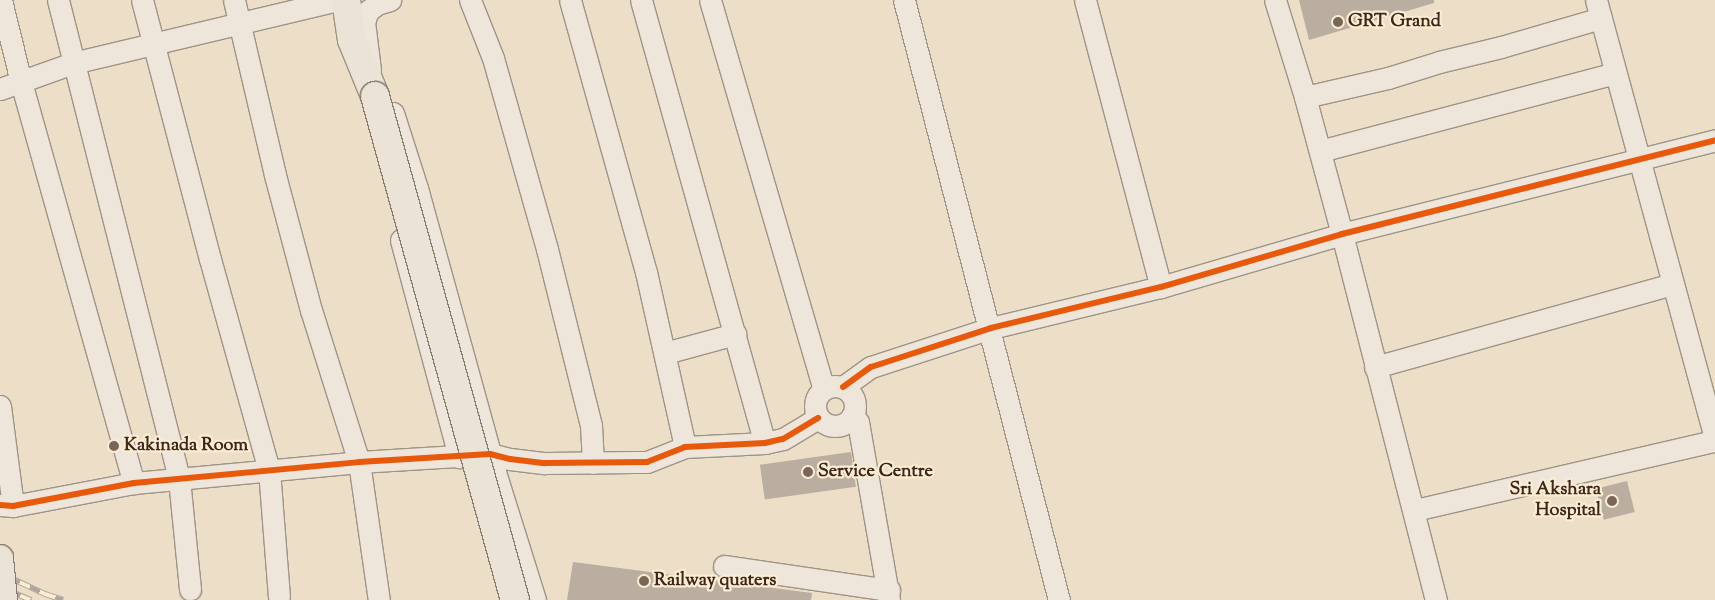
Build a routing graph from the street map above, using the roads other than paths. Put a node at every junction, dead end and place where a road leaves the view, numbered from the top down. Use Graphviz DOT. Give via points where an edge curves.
graph roads {
  1 [pos="1,0"];
  2 [pos="58,0"];
  3 [pos="142,0"];
  4 [pos="234,0"];
  5 [pos="338,0"];
  6 [pos="346,0"];
  7 [pos="390,0"];
  8 [pos="470,0"];
  9 [pos="570,0"];
  10 [pos="641,0"];
  11 [pos="710,0"];
  12 [pos="904,0"];
  13 [pos="1085,0"];
  14 [pos="1275,0"];
  15 [pos="1598,9"];
  16 [pos="239,24"];
  17 [pos="154,44"];
  18 [pos="73,63"];
  19 [pos="1615,73"];
  20 [pos="369,76"];
  21 [pos="21,82"];
  22 [pos="0,89"];
  23 [pos="1305,97"];
  24 [pos="1715,140"];
  25 [pos="1320,151"];
  26 [pos="1640,159"];
  27 [pos="1342,234"];
  28 [pos="1673,284"];
  29 [pos="1161,286"];
  30 [pos="990,328"];
  31 [pos="735,334"];
  32 [pos="665,353"];
  33 [pos="1375,367"];
  34 [pos="834,388"];
  35 [pos="0,406"];
  36 [pos="852,416"];
  37 [pos="818,418"];
  38 [pos="1715,440"];
  39 [pos="765,443"];
  40 [pos="685,447"];
  41 [pos="490,454"];
  42 [pos="459,457"];
  43 [pos="359,462"];
  44 [pos="593,463"];
  45 [pos="270,470"];
  46 [pos="178,479"];
  47 [pos="134,483"];
  48 [pos="6,505"];
  49 [pos="1414,510"];
  50 [pos="0,558"];
  51 [pos="724,566"];
  52 [pos="190,589"];
  53 [pos="889,595"];
  54 [pos="279,597"];
  55 [pos="4,600"];
  56 [pos="379,600"];
  57 [pos="515,600"];
  58 [pos="535,600"];
  59 [pos="1059,600"];
  60 [pos="1436,600"];
  1 -- 21 [label="street"];
  2 -- 18 [label="street"];
  3 -- 17 [label="street"];
  4 -- 16 [label="street"];
  5 -- 16 [label="street"];
  6 -- 20 [label="highway" via="352,40"];
  7 -- 20 [label="street" via="368,11 364,22"];
  8 -- 44 [label="street" via="493,58 547,249 591,425"];
  9 -- 32 [label="street" via="646,272"];
  10 -- 31 [label="street"];
  11 -- 34 [label="street"];
  12 -- 30 [label="street"];
  13 -- 29 [label="street"];
  14 -- 23 [label="street"];
  15 -- 19 [label="street"];
  15 -- 23 [label="street" via="1501,47"];
  16 -- 17 [label="street"];
  16 -- 43 [label="street" via="311,310"];
  17 -- 18 [label="street"];
  17 -- 45 [label="street"];
  18 -- 21 [label="street"];
  18 -- 46 [label="street"];
  19 -- 25 [label="street"];
  19 -- 26 [label="street"];
  20 -- 41 [label="street" via="386,92 417,188"];
  20 -- 42 [label="street" via="363,97"];
  20 -- 57 [label="highway, bridge"];
  21 -- 22 [label="street"];
  21 -- 47 [label="street"];
  23 -- 25 [label="street"];
  24 -- 26 [label="street"];
  25 -- 27 [label="street"];
  26 -- 27 [label="street"];
  26 -- 28 [label="street"];
  27 -- 29 [label="street"];
  27 -- 33 [label="street"];
  28 -- 33 [label="street"];
  28 -- 38 [label="street"];
  29 -- 30 [label="street"];
  30 -- 34 [label="street" via="870,367"];
  30 -- 59 [label="street"];
  31 -- 32 [label="street"];
  31 -- 39 [label="street"];
  32 -- 40 [label="street"];
  33 -- 49 [label="street"];
  34 -- 36 [label="street" via="853,396 855,410"];
  34 -- 37 [label="street" via="816,399"];
  35 -- 48 [label="street"];
  36 -- 37 [label="street" via="836,426"];
  36 -- 53 [label="street" via="858,422"];
  37 -- 39 [label="street" via="783,439"];
  38 -- 49 [label="street"];
  39 -- 40 [label="street"];
  40 -- 44 [label="street" via="647,462"];
  41 -- 42 [label="street"];
  41 -- 44 [label="street" via="545,463"];
  41 -- 58 [label="street"];
  42 -- 43 [label="street"];
  43 -- 45 [label="street"];
  43 -- 56 [label="street"];
  45 -- 46 [label="street"];
  45 -- 54 [label="street"];
  46 -- 47 [label="street"];
  46 -- 52 [label="street"];
  47 -- 48 [label="street"];
  49 -- 60 [label="street"];
  50 -- 55 [label="main road, bridge"];
  51 -- 53 [label="street"];
}
